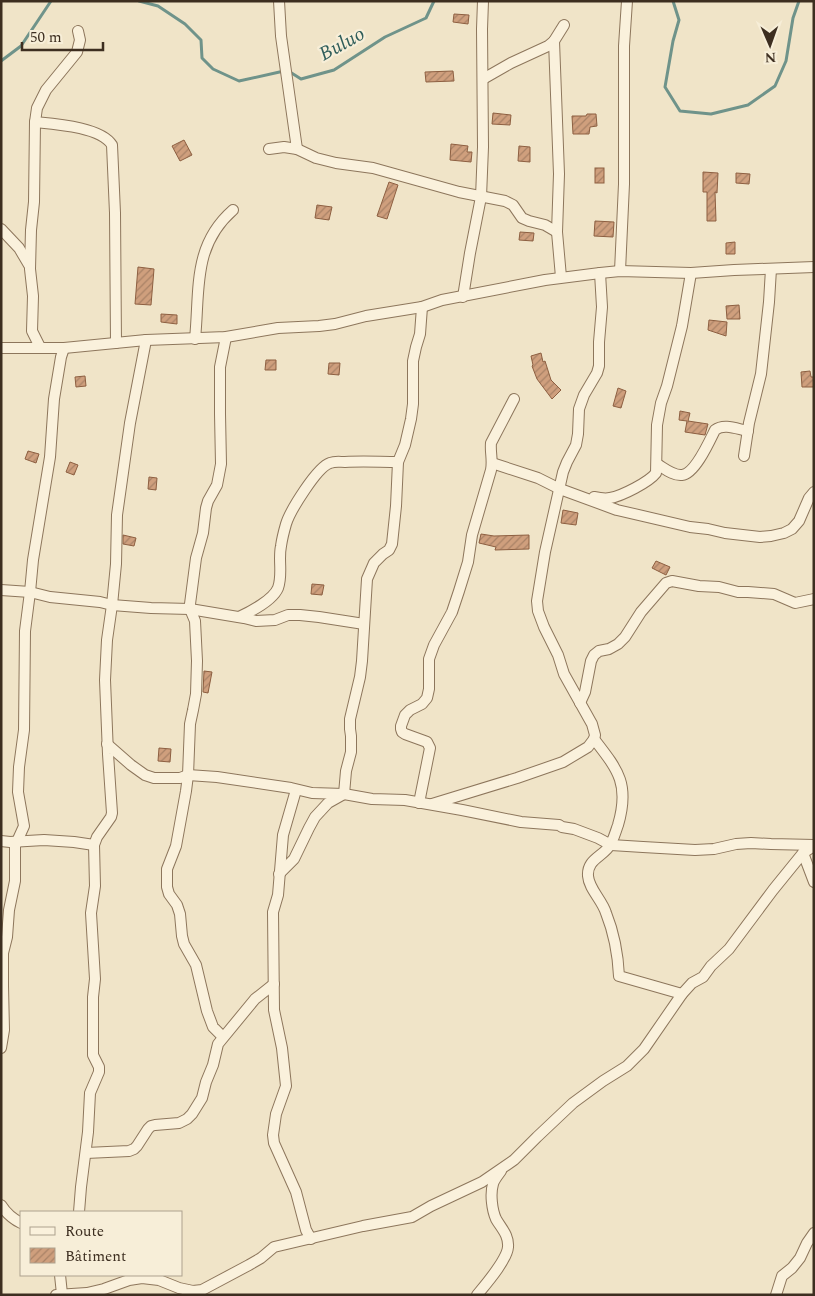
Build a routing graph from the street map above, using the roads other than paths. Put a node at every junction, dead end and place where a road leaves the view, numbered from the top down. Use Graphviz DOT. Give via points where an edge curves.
graph roads {
  1 [pos="279,1"];
  2 [pos="483,1"];
  3 [pos="627,1"];
  4 [pos="564,25"];
  5 [pos="78,31"];
  6 [pos="554,41"];
  7 [pos="483,79"];
  8 [pos="35,122"];
  9 [pos="269,149"];
  10 [pos="297,149"];
  11 [pos="481,197"];
  12 [pos="233,210"];
  13 [pos="1,229"];
  14 [pos="557,232"];
  15 [pos="814,267"];
  16 [pos="770,268"];
  17 [pos="30,269"];
  18 [pos="620,271"];
  19 [pos="600,273"];
  20 [pos="691,274"];
  21 [pos="560,277"];
  22 [pos="463,296"];
  23 [pos="422,307"];
  24 [pos="195,338"];
  25 [pos="226,338"];
  26 [pos="146,340"];
  27 [pos="116,343"];
  28 [pos="40,347"];
  29 [pos="1,348"];
  30 [pos="64,348"];
  31 [pos="514,399"];
  32 [pos="748,431"];
  33 [pos="744,456"];
  34 [pos="398,462"];
  35 [pos="492,463"];
  36 [pos="657,464"];
  37 [pos="560,489"];
  38 [pos="814,492"];
  39 [pos="578,495"];
  40 [pos="1,590"];
  41 [pos="30,592"];
  42 [pos="814,599"];
  43 [pos="112,605"];
  44 [pos="190,609"];
  45 [pos="239,617"];
  46 [pos="364,624"];
  47 [pos="580,703"];
  48 [pos="594,739"];
  49 [pos="107,744"];
  50 [pos="188,775"];
  51 [pos="296,790"];
  52 [pos="344,794"];
  53 [pos="424,804"];
  54 [pos="1,841"];
  55 [pos="16,842"];
  56 [pos="94,845"];
  57 [pos="611,845"];
  58 [pos="814,845"];
  59 [pos="803,853"];
  60 [pos="280,874"];
  61 [pos="814,882"];
  62 [pos="274,984"];
  63 [pos="682,994"];
  64 [pos="223,1038"];
  65 [pos="1,1048"];
  66 [pos="86,1152"];
  67 [pos="505,1166"];
  68 [pos="1,1205"];
  69 [pos="79,1211"];
  70 [pos="20,1222"];
  71 [pos="814,1233"];
  72 [pos="311,1239"];
  73 [pos="60,1276"];
  74 [pos="59,1294"];
  75 [pos="477,1295"];
  76 [pos="776,1295"];
  1 -- 10 [label="street"];
  2 -- 7 [label="street"];
  3 -- 18 [label="street"];
  4 -- 6 [label="street"];
  5 -- 8 [label="street" via="77,52 46,90 37,108"];
  6 -- 7 [label="street"];
  6 -- 14 [label="street" via="559,174"];
  7 -- 11 [label="street"];
  8 -- 17 [label="street"];
  8 -- 27 [label="street" via="84,129 112,145"];
  9 -- 10 [label="street"];
  10 -- 11 [label="street" via="316,158 373,168"];
  11 -- 14 [label="street" via="505,201 513,205 522,218"];
  11 -- 22 [label="street"];
  12 -- 24 [label="street" via="216,227 202,259"];
  13 -- 17 [label="street" via="19,248"];
  14 -- 21 [label="street"];
  15 -- 16 [label="street"];
  16 -- 20 [label="street"];
  16 -- 32 [label="street" via="761,374"];
  17 -- 28 [label="street" via="32,332"];
  18 -- 19 [label="street"];
  18 -- 20 [label="street"];
  19 -- 21 [label="street"];
  19 -- 37 [label="street" via="599,366 579,409 576,445 567,462"];
  20 -- 36 [label="street" via="682,326 657,425"];
  21 -- 22 [label="street"];
  22 -- 23 [label="street"];
  23 -- 25 [label="street" via="335,324 278,328"];
  23 -- 34 [label="street" via="413,361 411,419"];
  24 -- 25 [label="street"];
  24 -- 26 [label="street"];
  25 -- 44 [label="street" via="220,367 221,464 206,508 194,565"];
  26 -- 27 [label="street"];
  26 -- 43 [label="street" via="117,515"];
  27 -- 30 [label="street"];
  28 -- 29 [label="street"];
  28 -- 30 [label="street"];
  30 -- 41 [label="street" via="54,399 50,457"];
  31 -- 35 [label="street" via="491,443"];
  32 -- 33 [label="street"];
  32 -- 36 [label="street" via="719,427 687,474 675,474"];
  34 -- 45 [label="street" via="334,462 322,468 286,524 277,589 260,605"];
  34 -- 46 [label="street" via="392,544 374,563 367,579"];
  35 -- 37 [label="street"];
  35 -- 53 [label="street" via="452,612 429,659 427,698 410,710 400,729 427,742 430,748"];
  36 -- 39 [label="street" via="652,478 625,493 610,498"];
  37 -- 39 [label="street"];
  37 -- 47 [label="street" via="537,601 540,618"];
  38 -- 39 [label="street" via="792,529 760,537 672,524 617,510"];
  40 -- 41 [label="street"];
  41 -- 43 [label="street"];
  41 -- 55 [label="street" via="25,630 24,730 18,792 24,826"];
  42 -- 47 [label="street" via="795,603 774,594 738,592 672,581 666,583 618,644 594,655"];
  43 -- 44 [label="street"];
  43 -- 49 [label="street" via="105,680"];
  44 -- 45 [label="street"];
  44 -- 50 [label="street" via="196,621 197,661"];
  45 -- 46 [label="street" via="268,621 300,615"];
  46 -- 52 [label="street" via="360,677 350,719 351,752"];
  47 -- 48 [label="street" via="592,724"];
  48 -- 53 [label="street" via="588,748 563,762"];
  48 -- 57 [label="street" via="610,759 622,788 623,803"];
  49 -- 50 [label="street" via="150,777 174,779"];
  49 -- 56 [label="street" via="112,813"];
  50 -- 51 [label="street"];
  50 -- 64 [label="street" via="176,846 167,869 167,886 180,914 184,944 196,965 207,1011 213,1027"];
  51 -- 52 [label="street"];
  51 -- 60 [label="street" via="283,834"];
  52 -- 53 [label="street"];
  52 -- 60 [label="street" via="328,803 315,817 294,859"];
  53 -- 57 [label="street" via="521,822 559,824"];
  54 -- 55 [label="street"];
  55 -- 56 [label="street" via="44,840"];
  55 -- 65 [label="street" via="14,881 3,953 4,1030"];
  56 -- 66 [label="street" via="95,886 91,913 95,979 93,1056 99,1072 90,1092"];
  57 -- 58 [label="street" via="695,850 751,842"];
  57 -- 63 [label="street" via="594,858 588,868 588,876 606,911 619,976"];
  58 -- 59 [label="street"];
  59 -- 61 [label="street"];
  59 -- 63 [label="street" via="729,949"];
  60 -- 62 [label="street" via="278,900 273,912"];
  62 -- 64 [label="street" via="255,999"];
  62 -- 72 [label="street" via="274,1010 286,1086 276,1114 274,1144 296,1192"];
  63 -- 67 [label="street" via="644,1049 627,1066 573,1103"];
  64 -- 66 [label="street" via="216,1049 202,1098 187,1119 151,1126 137,1146 129,1151"];
  66 -- 69 [label="street"];
  67 -- 72 [label="street" via="482,1182 412,1217"];
  67 -- 75 [label="street" via="493,1184 492,1203 507,1236 508,1249"];
  68 -- 70 [label="street"];
  71 -- 76 [label="street" via="800,1258 782,1276"];
  72 -- 74 [label="street" via="274,1247 249,1266 202,1290 193,1291 142,1278 88,1293"];
  73 -- 74 [label="street"];
}
